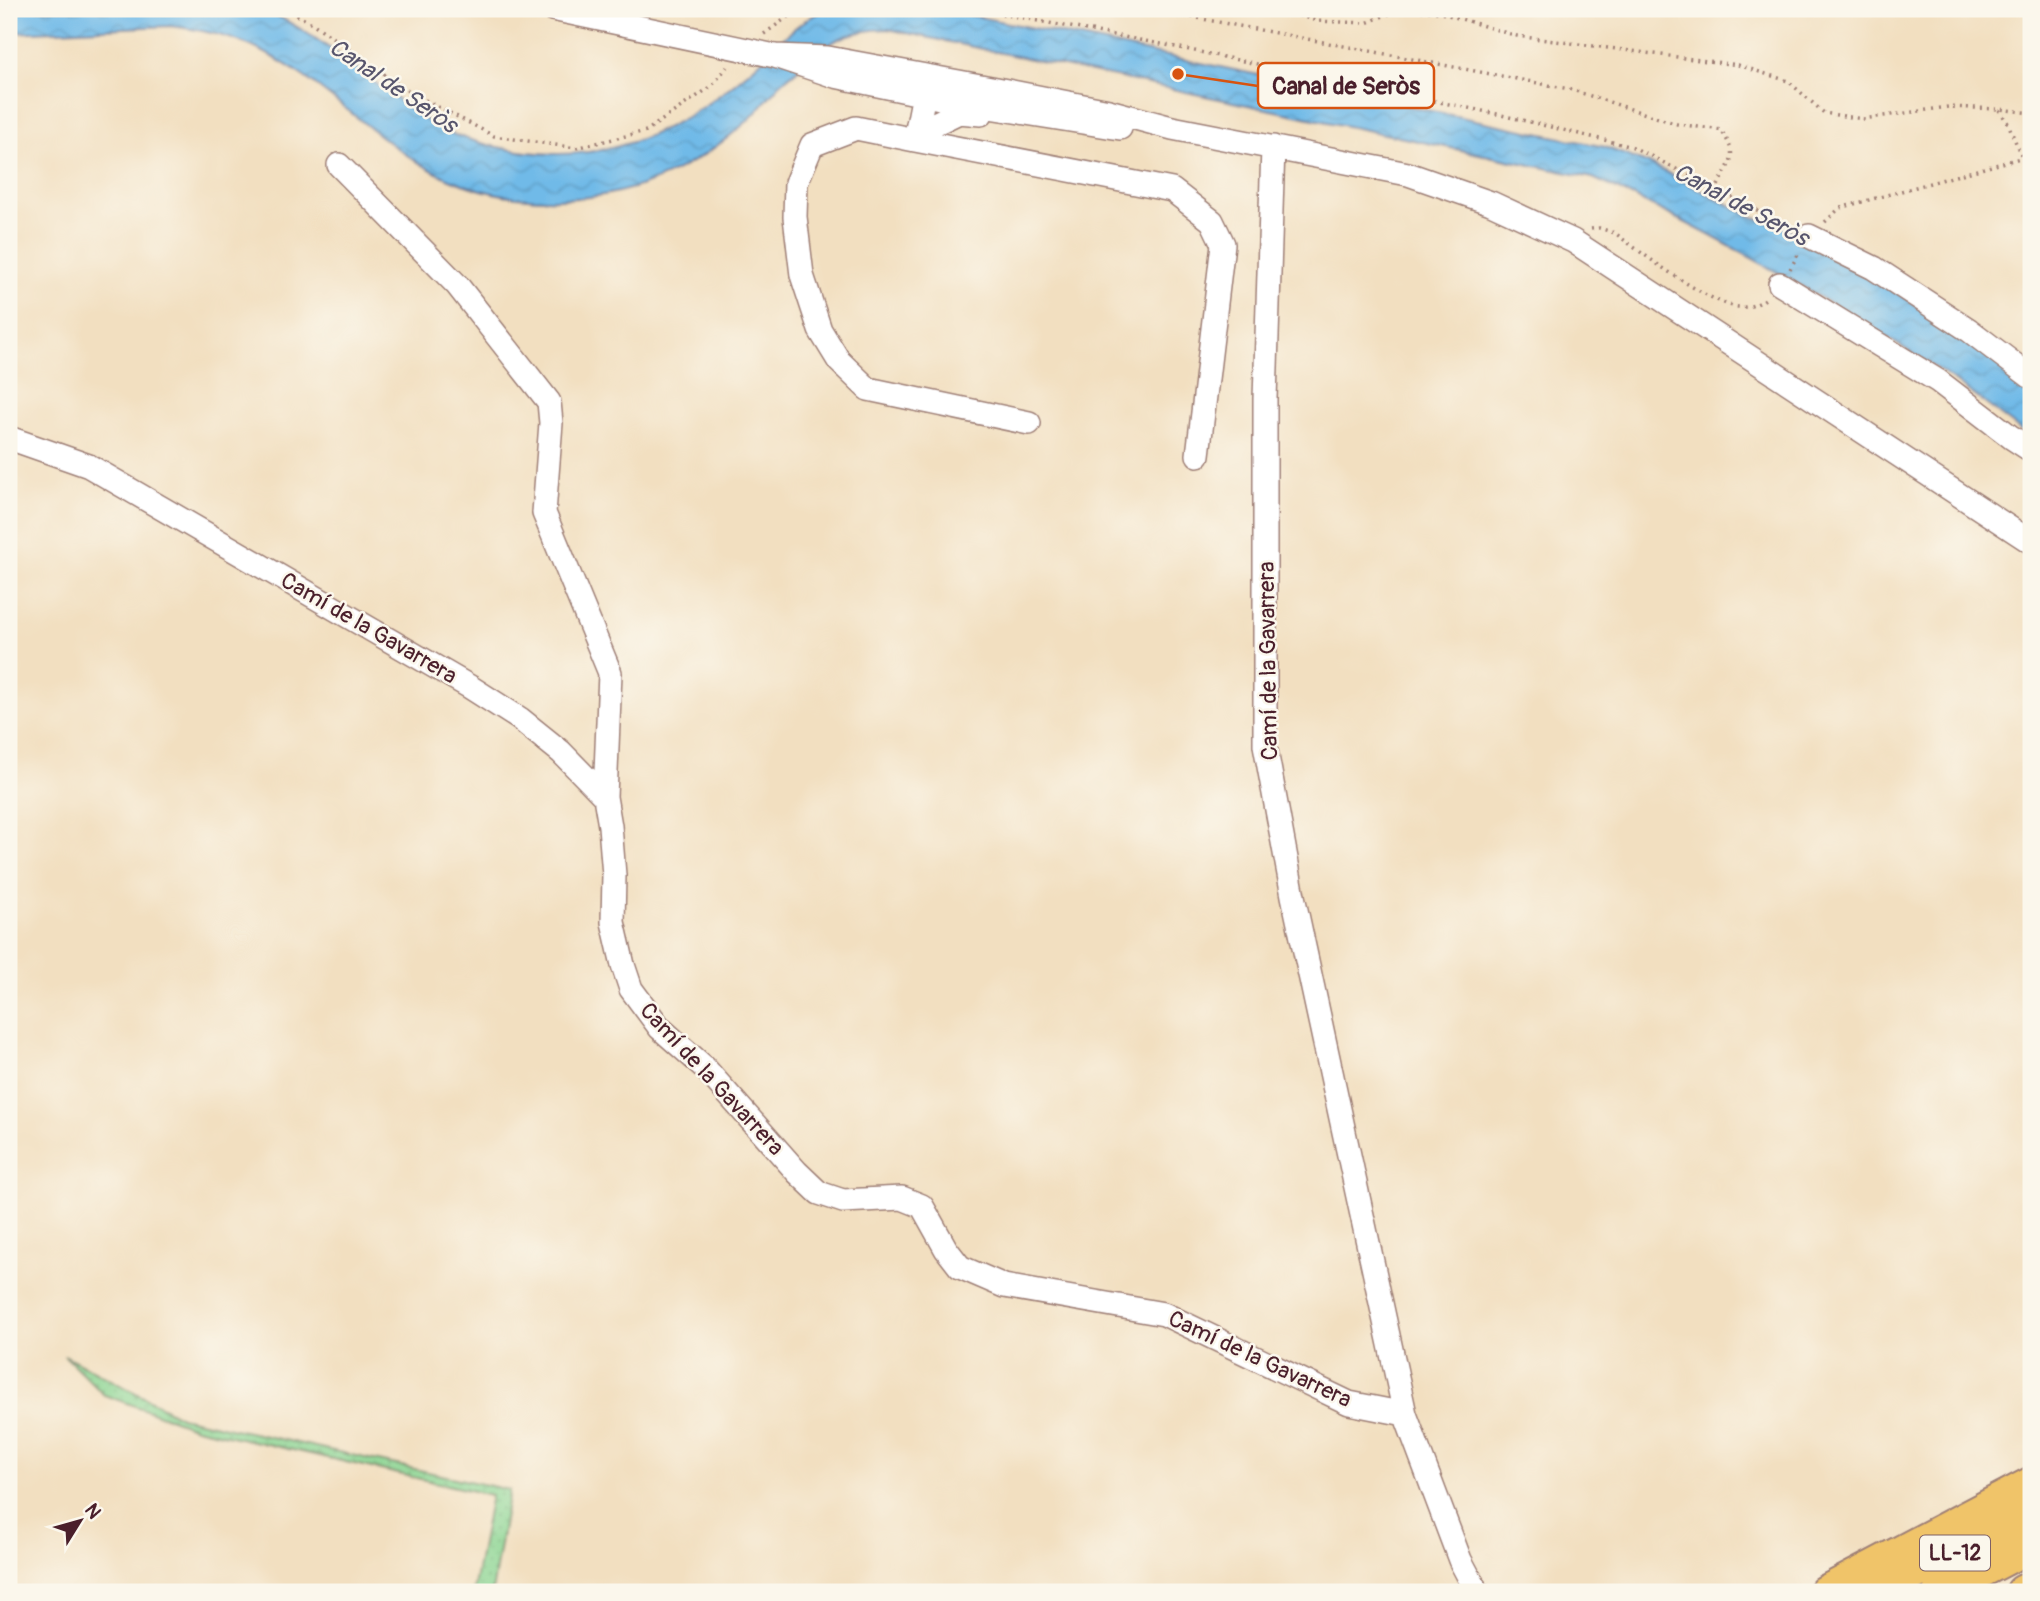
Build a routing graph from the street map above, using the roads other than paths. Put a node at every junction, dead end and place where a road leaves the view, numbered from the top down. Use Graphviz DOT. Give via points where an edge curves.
graph roads {
  1 [pos="552,9"];
  2 [pos="836,68"];
  3 [pos="861,81"];
  4 [pos="924,94"];
  5 [pos="1046,107"];
  6 [pos="921,134"];
  7 [pos="1273,146"];
  8 [pos="339,165"];
  9 [pos="1810,236"];
  10 [pos="1782,282"];
  11 [pos="2031,377"];
  12 [pos="1029,423"];
  13 [pos="9,438"];
  14 [pos="2031,450"];
  15 [pos="1198,456"];
  16 [pos="2031,542"];
  17 [pos="605,797"];
  18 [pos="1405,1414"];
  19 [pos="2031,1484"];
  20 [pos="2031,1512"];
  21 [pos="2031,1545"];
  22 [pos="2031,1588"];
  23 [pos="1477,1592"];
  24 [pos="1826,1592"];
  25 [pos="1878,1592"];
  26 [pos="1941,1592"];
  27 [pos="2022,1592"];
  1 -- 2 [label="street"];
  2 -- 3 [label="street"];
  2 -- 4 [label="street" via="914,84"];
  2 -- 5 [label="street"];
  3 -- 4 [label="street"];
  3 -- 6 [label="street" via="897,101"];
  4 -- 5 [label="street" via="942,89"];
  4 -- 6 [label="street"];
  5 -- 6 [label="street" via="1030,123 959,112"];
  5 -- 7 [label="street" via="1110,111 1172,128"];
  6 -- 12 [label="street" via="856,128 812,145 796,183 795,217 802,275 820,330 839,361 868,389"];
  6 -- 15 [label="street" via="1172,190 1212,221 1223,244"];
  7 -- 16 [label="street" via="1408,174 1491,203 1573,241"];
  7 -- 18 [label="street, Camí de la Gavarrera" via="1265,400 1265,746"];
  8 -- 17 [label="street" via="457,285 549,402 544,513 610,673"];
  9 -- 11 [label="street" via="1874,268"];
  10 -- 14 [label="street" via="1938,381"];
  13 -- 17 [label="street, Camí de la Gavarrera" via="89,466 470,687 561,752"];
  17 -- 18 [label="street, Camí de la Gavarrera" via="614,875 613,922 631,989 660,1028 704,1067 819,1193 843,1201 902,1198 922,1206 960,1267 1004,1286 1164,1314 1349,1403"];
  18 -- 23 [label="street, Camí de la Gavarrera" via="1460,1560"];
  19 -- 24 [label="highway"];
  20 -- 25 [label="highway, LL-12"];
  21 -- 26 [label="highway, LL-12"];
  22 -- 27 [label="highway"];
}
